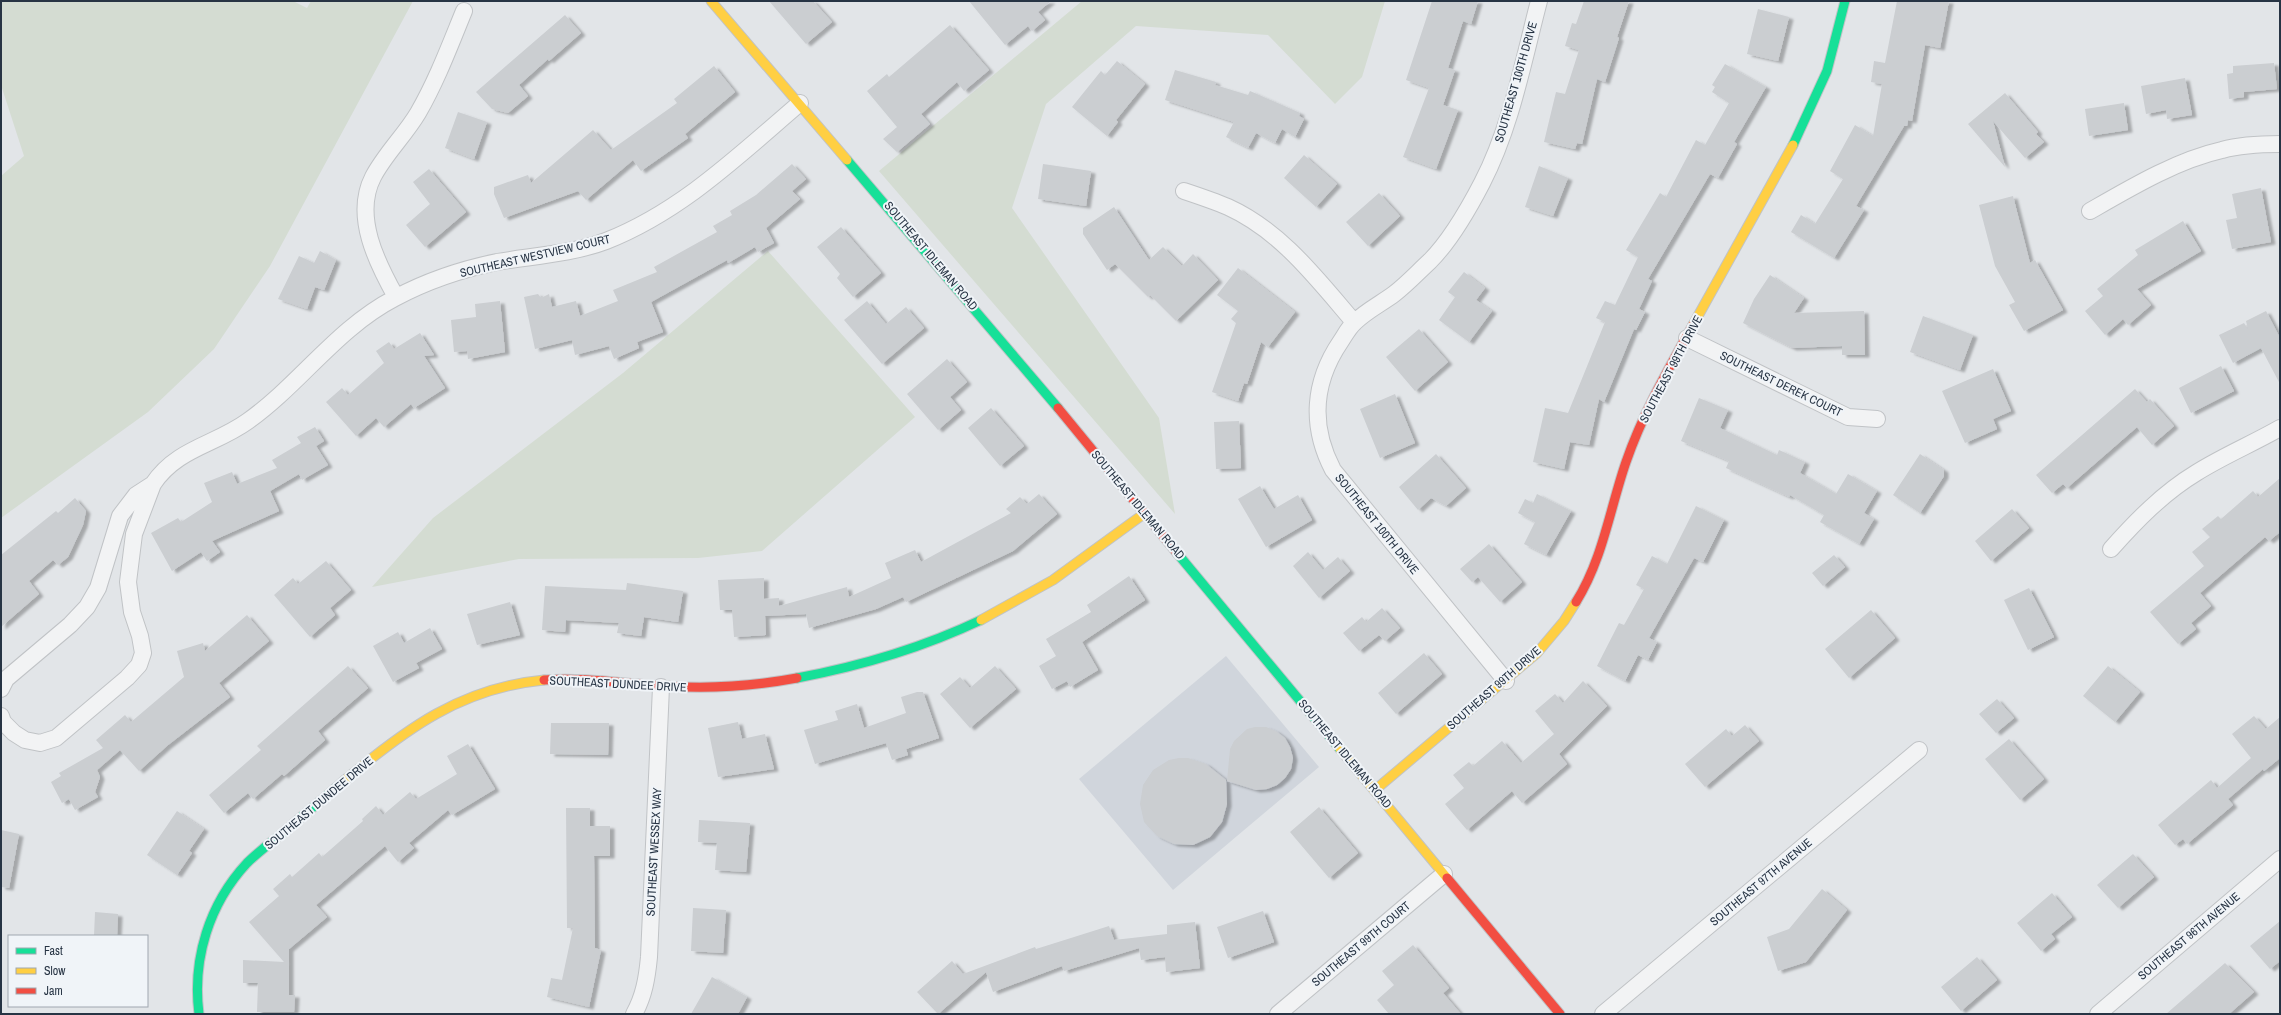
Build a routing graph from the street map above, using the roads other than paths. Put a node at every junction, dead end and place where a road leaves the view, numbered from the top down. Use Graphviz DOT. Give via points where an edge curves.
graph roads {
  1 [pos="711,1"];
  2 [pos="1538,1"];
  3 [pos="1845,1"];
  4 [pos="464,11"];
  5 [pos="800,103"];
  6 [pos="2280,144"];
  7 [pos="1184,191"];
  8 [pos="2090,211"];
  9 [pos="396,297"];
  10 [pos="1354,322"];
  11 [pos="1687,338"];
  12 [pos="1877,419"];
  13 [pos="2280,428"];
  14 [pos="153,484"];
  15 [pos="1145,513"];
  16 [pos="2111,549"];
  17 [pos="1506,682"];
  18 [pos="661,687"];
  19 [pos="1,689"];
  20 [pos="1,716"];
  21 [pos="1919,750"];
  22 [pos="1375,790"];
  23 [pos="2280,859"];
  24 [pos="1444,874"];
  25 [pos="199,1014"];
  26 [pos="634,1014"];
  27 [pos="1278,1014"];
  28 [pos="1560,1014"];
  29 [pos="1603,1014"];
  30 [pos="2098,1014"];
  1 -- 5 [label="street, SOUTHEAST IDLEMAN ROAD"];
  2 -- 10 [label="street, SOUTHEAST 100TH DRIVE" via="1506,124 1482,183 1461,219 1431,259 1395,293"];
  3 -- 11 [label="street, SOUTHEAST 99TH DRIVE" via="1827,71 1799,134"];
  4 -- 9 [label="street" via="435,82 418,114 373,177 367,195 366,221 369,240 382,273"];
  5 -- 9 [label="street, SOUTHEAST WESTVIEW COURT" via="678,204 605,242 476,268"];
  5 -- 15 [label="street, SOUTHEAST IDLEMAN ROAD"];
  6 -- 8 [label="street" via="2222,150 2130,187"];
  7 -- 10 [label="street" via="1228,207 1279,241 1300,260"];
  9 -- 14 [label="street, SOUTHEAST WESTVIEW COURT" via="355,323 273,401 246,422 180,457 163,469"];
  10 -- 17 [label="street, SOUTHEAST 100TH DRIVE" via="1327,365 1321,381 1317,418 1325,454 1342,482"];
  11 -- 12 [label="street, SOUTHEAST DEREK COURT" via="1848,417"];
  11 -- 17 [label="street, SOUTHEAST 99TH DRIVE" via="1648,407 1626,462 1596,562 1585,588 1564,621 1537,653"];
  13 -- 16 [label="street" via="2194,474 2161,500"];
  14 -- 19 [label="street, SOUTHEAST WESTVIEW COURT" via="136,495 120,516 98,588 87,607 70,625 6,679"];
  14 -- 20 [label="street, SOUTHEAST WESTVIEW COURT" via="134,534 128,582 132,612 143,653 139,665 56,738 40,743 25,740 3,722"];
  15 -- 18 [label="street, SOUTHEAST DUNDEE DRIVE" via="1039,589 981,619 900,653 843,670 792,679 705,687"];
  15 -- 22 [label="street, SOUTHEAST IDLEMAN ROAD"];
  17 -- 22 [label="street, SOUTHEAST 99TH DRIVE"];
  18 -- 25 [label="street, SOUTHEAST DUNDEE DRIVE" via="576,679 522,682 465,699 410,728 248,862 236,876 213,915 202,948 197,990"];
  18 -- 26 [label="street, SOUTHEAST WESSEX WAY" via="649,958 647,980"];
  21 -- 29 [label="street, SOUTHEAST 97TH AVENUE"];
  22 -- 24 [label="street, SOUTHEAST IDLEMAN ROAD"];
  23 -- 30 [label="street, SOUTHEAST 96TH AVENUE"];
  24 -- 27 [label="street, SOUTHEAST 99TH COURT"];
  24 -- 28 [label="street, SOUTHEAST IDLEMAN ROAD"];
}
